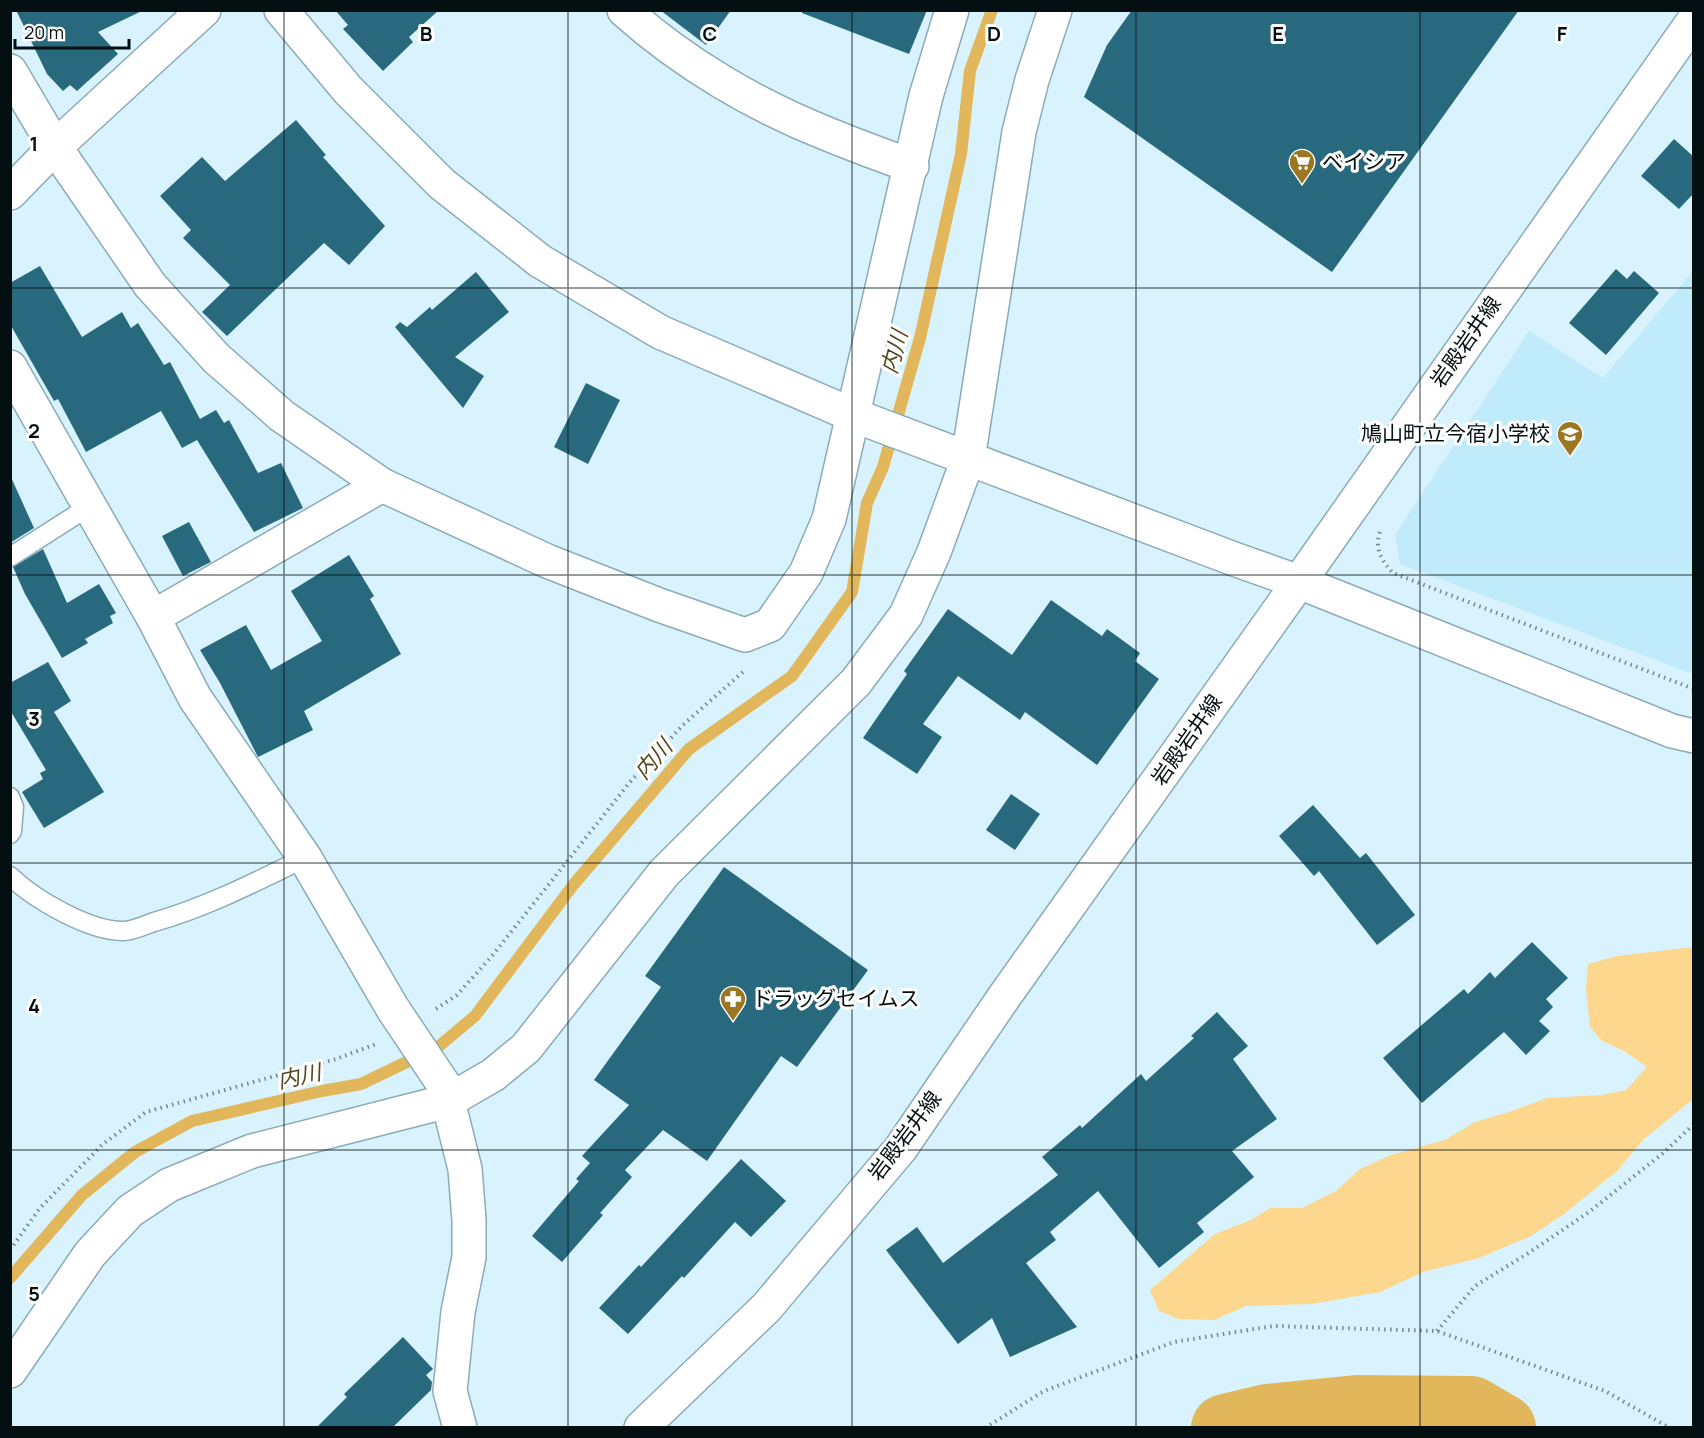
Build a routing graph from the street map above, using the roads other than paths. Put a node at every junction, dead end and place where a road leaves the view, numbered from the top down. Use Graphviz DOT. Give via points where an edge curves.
graph roads {
  1 [pos="204,10"];
  2 [pos="281,10"];
  3 [pos="624,10"];
  4 [pos="952,10"];
  5 [pos="1055,10"];
  6 [pos="1694,20"];
  7 [pos="10,71"];
  8 [pos="55,147"];
  9 [pos="912,165"];
  10 [pos="10,193"];
  11 [pos="10,367"];
  12 [pos="853,415"];
  13 [pos="968,459"];
  14 [pos="382,485"];
  15 [pos="90,506"];
  16 [pos="10,557"];
  17 [pos="1299,582"];
  18 [pos="153,617"];
  19 [pos="1694,736"];
  20 [pos="10,797"];
  21 [pos="10,834"];
  22 [pos="305,858"];
  23 [pos="10,876"];
  24 [pos="446,1093"];
  25 [pos="10,1371"];
  26 [pos="460,1428"];
  27 [pos="641,1428"];
  1 -- 8 [label="street"];
  2 -- 12 [label="street" via="348,90 442,184 540,261 660,332"];
  3 -- 9 [label="street" via="644,29 705,71 771,108 829,135"];
  4 -- 9 [label="street" via="926,96"];
  5 -- 13 [label="street" via="1019,132"];
  6 -- 17 [label="street, 岩殿岩井線"];
  7 -- 8 [label="street"];
  8 -- 10 [label="street"];
  8 -- 14 [label="street" via="150,285 216,358 282,416"];
  9 -- 12 [label="street"];
  11 -- 15 [label="street"];
  12 -- 13 [label="street"];
  12 -- 14 [label="street" via="829,519 806,573 770,625 744,635 547,561"];
  13 -- 17 [label="street"];
  13 -- 24 [label="street" via="906,615 856,682 663,873 526,1048 493,1075"];
  14 -- 18 [label="street"];
  15 -- 16 [label="lane"];
  15 -- 18 [label="street"];
  17 -- 19 [label="street" via="1672,731"];
  17 -- 27 [label="street, 岩殿岩井線" via="901,1148 766,1308"];
  18 -- 22 [label="street" via="195,698"];
  20 -- 21 [label="lane" via="14,807"];
  22 -- 23 [label="lane" via="186,913 124,931 85,924"];
  22 -- 24 [label="street"];
  24 -- 25 [label="street" via="252,1151 169,1185 130,1211 90,1254"];
  24 -- 26 [label="street" via="465,1169 469,1220 469,1257 458,1312 450,1391"];
}
